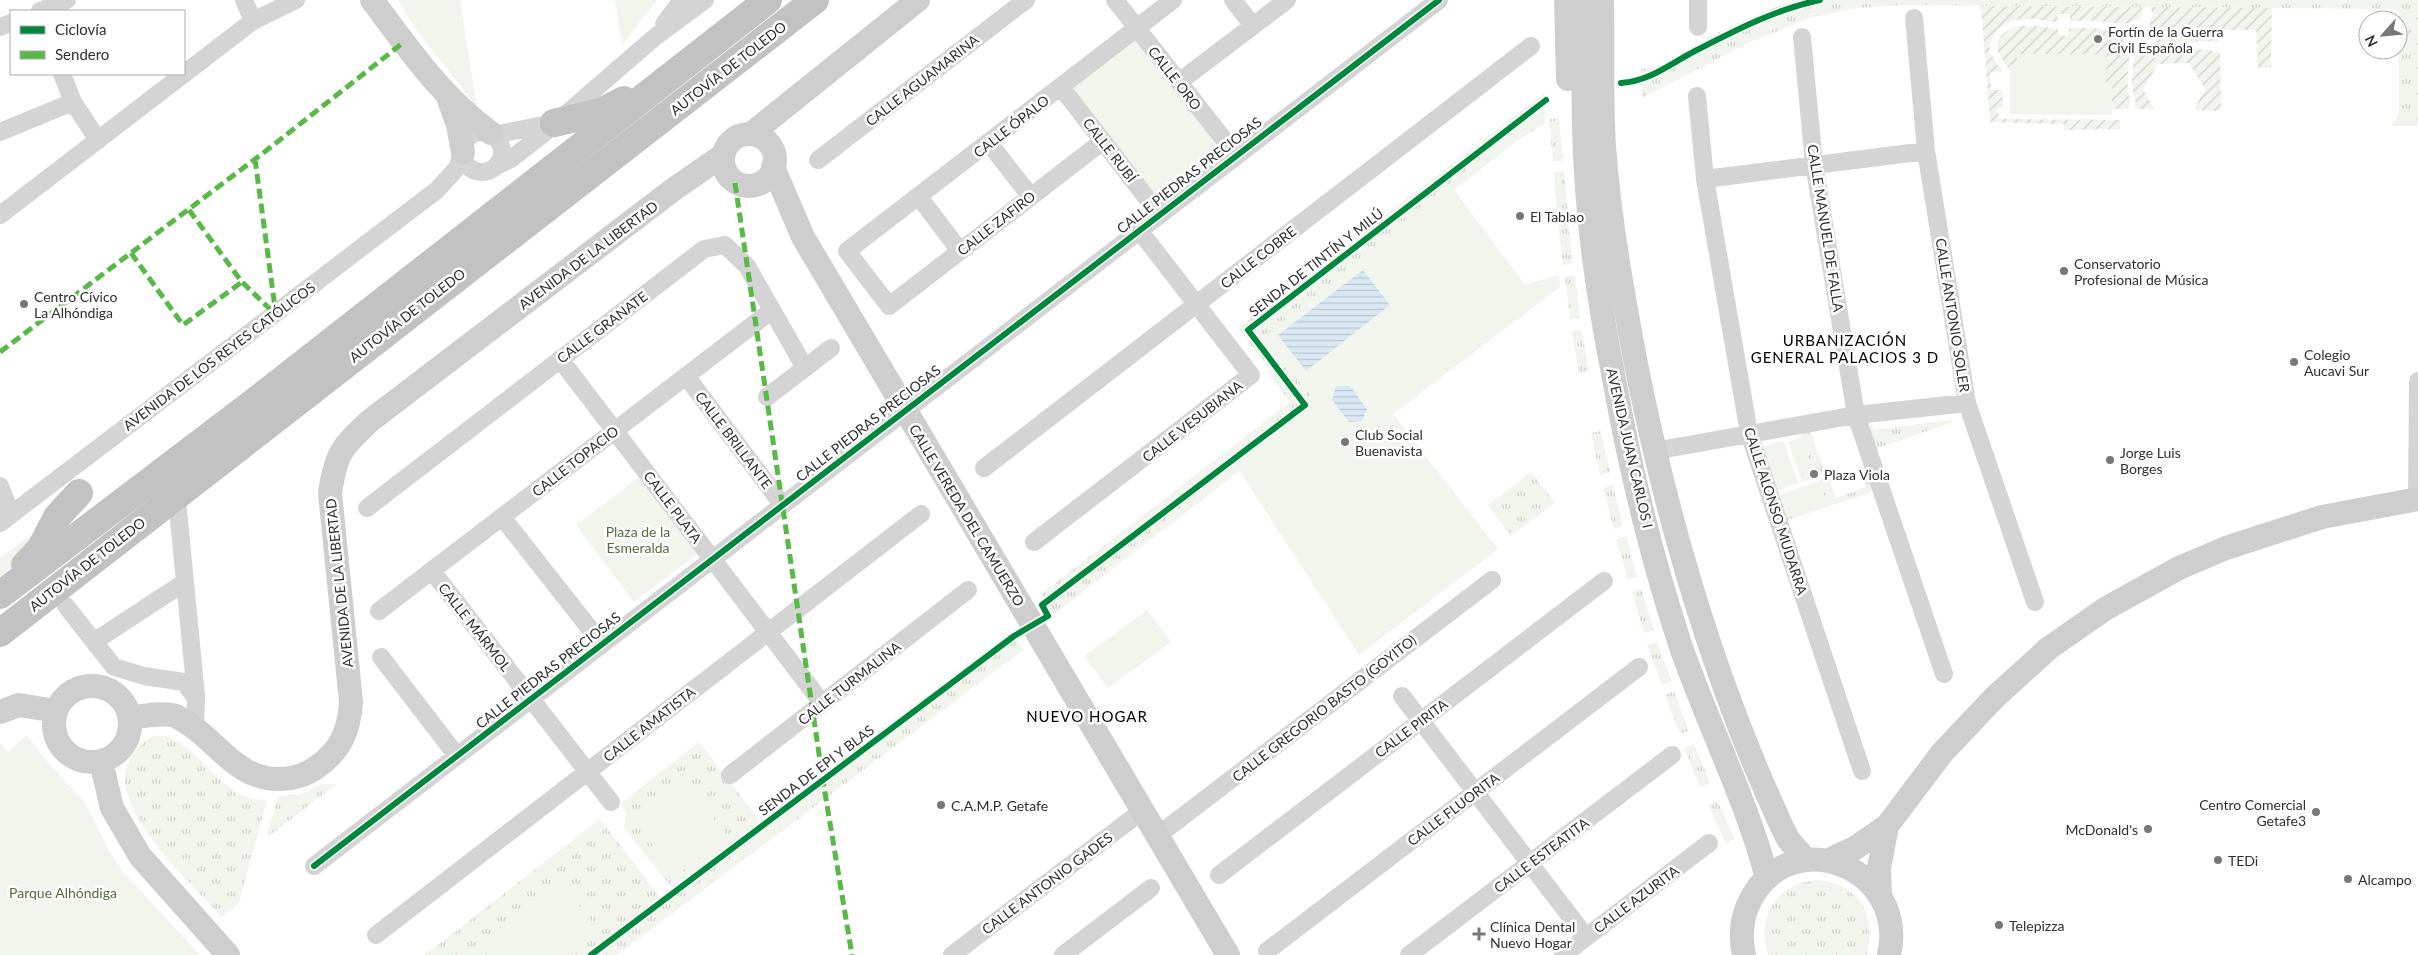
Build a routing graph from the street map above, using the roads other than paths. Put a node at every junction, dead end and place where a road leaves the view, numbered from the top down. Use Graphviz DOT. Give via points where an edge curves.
graph roads {
  1 [pos="67,0"];
  2 [pos="244,0"];
  3 [pos="296,0"];
  4 [pos="372,0"];
  5 [pos="682,0"];
  6 [pos="705,0"];
  7 [pos="768,0"];
  8 [pos="816,0"];
  9 [pos="918,0"];
  10 [pos="1026,0"];
  11 [pos="1114,0"];
  12 [pos="1174,0"];
  13 [pos="1233,0"];
  14 [pos="1287,0"];
  15 [pos="1439,0"];
  16 [pos="1566,0"];
  17 [pos="1583,0"];
  18 [pos="1602,0"];
  19 [pos="1613,0"];
  20 [pos="1698,0"];
  21 [pos="42,10"];
  22 [pos="1914,18"];
  23 [pos="253,21"];
  24 [pos="1253,26"];
  25 [pos="1698,26"];
  26 [pos="1136,28"];
  27 [pos="655,36"];
  28 [pos="1802,37"];
  29 [pos="1531,46"];
  30 [pos="185,73"];
  31 [pos="62,75"];
  32 [pos="183,75"];
  33 [pos="1179,82"];
  34 [pos="660,84"];
  35 [pos="810,86"];
  36 [pos="1061,87"];
  37 [pos="1698,96"];
  38 [pos="447,97"];
  39 [pos="74,102"];
  40 [pos="554,123"];
  41 [pos="0,132"];
  42 [pos="492,134"];
  43 [pos="751,134"];
  44 [pos="98,140"];
  45 [pos="1103,141"];
  46 [pos="989,143"];
  47 [pos="1604,146"];
  48 [pos="1926,151"];
  49 [pos="462,153"];
  50 [pos="723,155"];
  51 [pos="1236,155"];
  52 [pos="773,158"];
  53 [pos="818,160"];
  54 [pos="1814,164"];
  55 [pos="493,168"];
  56 [pos="1705,179"];
  57 [pos="742,183"];
  58 [pos="437,190"];
  59 [pos="674,190"];
  60 [pos="1031,196"];
  61 [pos="919,197"];
  62 [pos="1159,214"];
  63 [pos="0,215"];
  64 [pos="1589,216"];
  65 [pos="799,229"];
  66 [pos="1139,230"];
  67 [pos="960,251"];
  68 [pos="1196,304"];
  69 [pos="889,306"];
  70 [pos="770,311"];
  71 [pos="831,348"];
  72 [pos="560,359"];
  73 [pos="805,368"];
  74 [pos="686,376"];
  75 [pos="2418,381"];
  76 [pos="767,397"];
  77 [pos="1968,403"];
  78 [pos="245,409"];
  79 [pos="905,411"];
  80 [pos="1856,415"];
  81 [pos="615,430"];
  82 [pos="1749,433"];
  83 [pos="1654,451"];
  84 [pos="166,452"];
  85 [pos="230,452"];
  86 [pos="984,468"];
  87 [pos="0,486"];
  88 [pos="80,493"];
  89 [pos="2418,499"];
  90 [pos="782,504"];
  91 [pos="367,508"];
  92 [pos="178,510"];
  93 [pos="922,514"];
  94 [pos="502,517"];
  95 [pos="6,518"];
  96 [pos="1034,542"];
  97 [pos="713,559"];
  98 [pos="432,571"];
  99 [pos="1492,580"];
  100 [pos="1604,581"];
  101 [pos="184,582"];
  102 [pos="968,590"];
  103 [pos="0,593"];
  104 [pos="2035,602"];
  105 [pos="66,606"];
  106 [pos="379,611"];
  107 [pos="769,631"];
  108 [pos="1,632"];
  109 [pos="96,641"];
  110 [pos="602,644"];
  111 [pos="382,657"];
  112 [pos="1639,667"];
  113 [pos="1944,674"];
  114 [pos="1402,696"];
  115 [pos="196,698"];
  116 [pos="530,698"];
  117 [pos="822,704"];
  118 [pos="56,711"];
  119 [pos="0,712"];
  120 [pos="130,718"];
  121 [pos="1421,721"];
  122 [pos="195,728"];
  123 [pos="1672,755"];
  124 [pos="457,756"];
  125 [pos="102,761"];
  126 [pos="1862,771"];
  127 [pos="587,772"];
  128 [pos="730,775"];
  129 [pos="1476,792"];
  130 [pos="611,802"];
  131 [pos="1142,810"];
  132 [pos="1887,826"];
  133 [pos="1157,836"];
  134 [pos="1709,843"];
  135 [pos="1817,860"];
  136 [pos="1530,863"];
  137 [pos="314,866"];
  138 [pos="1219,875"];
  139 [pos="1767,878"];
  140 [pos="1151,888"];
  141 [pos="1880,894"];
  142 [pos="376,935"];
  143 [pos="1586,937"];
  144 [pos="1267,951"];
  145 [pos="1420,952"];
  146 [pos="228,955"];
  147 [pos="952,955"];
  148 [pos="1063,955"];
  149 [pos="1228,955"];
  150 [pos="1563,955"];
  151 [pos="1744,955"];
  152 [pos="1889,955"];
  1 -- 21 [label="street"];
  2 -- 23 [label="street"];
  3 -- 23 [label="street"];
  4 -- 38 [label="street"];
  5 -- 27 [label="street, AVENIDA DE LOS REYES CATÓLICOS"];
  6 -- 27 [label="street, AVENIDA DE LOS REYES CATÓLICOS"];
  7 -- 34 [label="highway, AUTOVÍA DE TOLEDO"];
  8 -- 85 [label="highway, AUTOVÍA DE TOLEDO"];
  9 -- 35 [label="street"];
  10 -- 53 [label="street, CALLE AGUAMARINA"];
  11 -- 26 [label="street, CALLE ORO"];
  12 -- 26 [label="street, CALLE ÓPALO"];
  13 -- 24 [label="street"];
  14 -- 24 [label="street"];
  15 -- 51 [label="street, CALLE PIEDRAS PRECIOSAS"];
  16 -- 64 [label="street" via="1570,108"];
  17 -- 64 [label="street, AVENIDA JUAN CARLOS I" via="1585,171"];
  18 -- 47 [label="street, AVENIDA JUAN CARLOS I"];
  19 -- 47 [label="street" via="1614,100"];
  20 -- 25 [label="street"];
  22 -- 48 [label="street, CALLE ANTONIO SOLER"];
  23 -- 30 [label="street"];
  24 -- 33 [label="street"];
  26 -- 33 [label="street, CALLE ORO"];
  26 -- 36 [label="street, CALLE ÓPALO"];
  27 -- 40 [label="street, AVENIDA DE LOS REYES CATÓLICOS"];
  28 -- 54 [label="street, CALLE MANUEL DE FALLA"];
  29 -- 68 [label="street, CALLE COBRE"];
  31 -- 39 [label="street"];
  32 -- 44 [label="street"];
  33 -- 51 [label="street, CALLE ORO"];
  34 -- 40 [label="highway" via="601,112"];
  34 -- 78 [label="highway, AUTOVÍA DE TOLEDO"];
  35 -- 43 [label="street"];
  35 -- 52 [label="street" via="780,125"];
  36 -- 45 [label="street, CALLE RUBÍ"];
  36 -- 46 [label="street, CALLE ÓPALO"];
  37 -- 56 [label="street, CALLE ALONSO MUDARRA"];
  38 -- 42 [label="street"];
  38 -- 49 [label="street" via="456,119"];
  39 -- 41 [label="street"];
  39 -- 44 [label="street"];
  40 -- 42 [label="street, AVENIDA DE LOS REYES CATÓLICOS"];
  40 -- 55 [label="street, AVENIDA DE LOS REYES CATÓLICOS" via="511,159"];
  42 -- 49 [label="street" via="472,135 465,142"];
  42 -- 55 [label="street" via="501,143 502,153"];
  43 -- 50 [label="street" via="733,140"];
  43 -- 52 [label="street" via="761,137"];
  44 -- 63 [label="street"];
  45 -- 60 [label="street, CALLE ZAFIRO"];
  45 -- 62 [label="street, CALLE RUBÍ"];
  46 -- 60 [label="street"];
  46 -- 61 [label="street, CALLE ÓPALO"];
  47 -- 83 [label="street, AVENIDA JUAN CARLOS I" via="1623,290"];
  48 -- 54 [label="street"];
  48 -- 77 [label="street, CALLE ANTONIO SOLER"];
  49 -- 55 [label="street" via="470,167 480,172"];
  49 -- 58 [label="street, AVENIDA DE LOS REYES CATÓLICOS" via="457,168"];
  50 -- 57 [label="street" via="723,164"];
  50 -- 59 [label="street, AVENIDA DE LA LIBERTAD"];
  51 -- 62 [label="street, CALLE PIEDRAS PRECIOSAS"];
  52 -- 57 [label="street" via="764,181"];
  52 -- 65 [label="street, CALLE VEREDA DEL CAMUERZO"];
  54 -- 56 [label="street"];
  54 -- 80 [label="street, CALLE MANUEL DE FALLA"];
  55 -- 58 [label="street, AVENIDA DE LOS REYES CATÓLICOS"];
  56 -- 82 [label="street, CALLE ALONSO MUDARRA"];
  57 -- 59 [label="street"];
  57 -- 65 [label="street, CALLE VEREDA DEL CAMUERZO" via="778,206"];
  58 -- 95 [label="street, AVENIDA DE LOS REYES CATÓLICOS"];
  59 -- 122 [label="street, AVENIDA DE LA LIBERTAD" via="372,420 344,445 333,469 330,493 351,702 345,737 331,757 311,771 287,779 264,779 239,768"];
  60 -- 67 [label="street, CALLE ZAFIRO"];
  61 -- 67 [label="street"];
  61 -- 69 [label="street, CALLE ÓPALO" via="847,251"];
  62 -- 66 [label="street, CALLE PIEDRAS PRECIOSAS"];
  64 -- 139 [label="street, AVENIDA JUAN CARLOS I" via="1600,312 1625,438 1655,558 1680,644 1756,839"];
  65 -- 79 [label="street, CALLE VEREDA DEL CAMUERZO"];
  66 -- 68 [label="street, CALLE VESUBIANA"];
  66 -- 79 [label="street, CALLE PIEDRAS PRECIOSAS"];
  67 -- 69 [label="street, CALLE ZAFIRO"];
  68 -- 86 [label="street, CALLE COBRE"];
  68 -- 96 [label="street, CALLE VESUBIANA" via="1251,375"];
  70 -- 72 [label="street, CALLE GRANATE" via="747,266 725,245 704,249"];
  70 -- 73 [label="street, CALLE GRANATE"];
  70 -- 74 [label="street, CALLE TOPACIO"];
  71 -- 73 [label="street"];
  72 -- 81 [label="street, CALLE PLATA"];
  72 -- 91 [label="street, CALLE GRANATE"];
  73 -- 76 [label="street"];
  74 -- 81 [label="street, CALLE TOPACIO"];
  74 -- 90 [label="street, CALLE BRILLANTE"];
  75 -- 89 [label="street"];
  77 -- 80 [label="street"];
  77 -- 104 [label="street, CALLE ANTONIO SOLER"];
  78 -- 84 [label="highway" via="210,424"];
  78 -- 103 [label="highway, AUTOVÍA DE TOLEDO"];
  79 -- 90 [label="street, CALLE PIEDRAS PRECIOSAS"];
  79 -- 131 [label="street, CALLE VEREDA DEL CAMUERZO"];
  80 -- 82 [label="street"];
  80 -- 113 [label="street, CALLE MANUEL DE FALLA"];
  81 -- 94 [label="street, CALLE TOPACIO"];
  81 -- 97 [label="street, CALLE PLATA"];
  82 -- 83 [label="street"];
  82 -- 126 [label="street, CALLE ALONSO MUDARRA"];
  83 -- 135 [label="street, AVENIDA JUAN CARLOS I" via="1680,555 1706,640 1736,721 1788,839"];
  85 -- 92 [label="highway"];
  85 -- 108 [label="highway, AUTOVÍA DE TOLEDO"];
  87 -- 95 [label="street"];
  88 -- 103 [label="highway" via="57,517 41,548"];
  89 -- 132 [label="street" via="2322,517 2226,548 2179,568 2106,609 2049,648 1994,698 1942,753"];
  90 -- 97 [label="street, CALLE PIEDRAS PRECIOSAS"];
  92 -- 101 [label="street"];
  93 -- 107 [label="street, CALLE AMATISTA"];
  94 -- 98 [label="street, CALLE TOPACIO"];
  94 -- 110 [label="street"];
  97 -- 107 [label="street, CALLE PLATA"];
  97 -- 110 [label="street, CALLE PIEDRAS PRECIOSAS"];
  98 -- 106 [label="street, CALLE TOPACIO"];
  98 -- 116 [label="street, CALLE MÁRMOL"];
  99 -- 133 [label="street, CALLE GREGORIO BASTO (GOYITO)"];
  100 -- 121 [label="street, CALLE PIRITA"];
  101 -- 109 [label="street"];
  101 -- 115 [label="street"];
  102 -- 117 [label="street, CALLE TURMALINA"];
  105 -- 108 [label="highway"];
  105 -- 109 [label="street"];
  107 -- 117 [label="street, CALLE PLATA"];
  107 -- 127 [label="street, CALLE AMATISTA"];
  109 -- 115 [label="street" via="114,667 144,676 184,682"];
  110 -- 116 [label="street, CALLE PIEDRAS PRECIOSAS"];
  111 -- 124 [label="street"];
  112 -- 129 [label="street, CALLE FLUORITA"];
  114 -- 121 [label="street"];
  115 -- 122 [label="street"];
  116 -- 124 [label="street, CALLE PIEDRAS PRECIOSAS"];
  116 -- 127 [label="street, CALLE MÁRMOL"];
  117 -- 128 [label="street, CALLE TURMALINA"];
  118 -- 119 [label="street" via="19,705"];
  118 -- 120 [label="street" via="64,698 76,689 100,687 119,698"];
  118 -- 125 [label="street" via="54,727 64,750 84,762"];
  120 -- 122 [label="street, AVENIDA DE LA LIBERTAD" via="176,716"];
  120 -- 125 [label="street" via="126,743 112,757"];
  121 -- 129 [label="street"];
  121 -- 138 [label="street, CALLE PIRITA"];
  123 -- 136 [label="street, CALLE ESTEATITA"];
  124 -- 137 [label="street, CALLE PIEDRAS PRECIOSAS"];
  125 -- 146 [label="street" via="112,808 140,856"];
  127 -- 130 [label="street, CALLE MÁRMOL"];
  127 -- 142 [label="street, CALLE AMATISTA"];
  129 -- 136 [label="street"];
  129 -- 144 [label="street, CALLE FLUORITA"];
  131 -- 133 [label="street, CALLE VEREDA DEL CAMUERZO"];
  131 -- 147 [label="street, CALLE ANTONIO GADES"];
  132 -- 135 [label="street" via="1855,848"];
  132 -- 141 [label="street" via="1878,868"];
  133 -- 149 [label="street, CALLE VEREDA DEL CAMUERZO"];
  134 -- 143 [label="street, CALLE AZURITA"];
  135 -- 139 [label="street" via="1778,870"];
  135 -- 141 [label="street" via="1851,869 1867,879"];
  136 -- 143 [label="street"];
  136 -- 145 [label="street, CALLE ESTEATITA"];
  139 -- 151 [label="street" via="1753,895 1744,915"];
  140 -- 148 [label="street"];
  141 -- 152 [label="street" via="1891,922"];
  143 -- 150 [label="street, CALLE AZURITA"];
}
